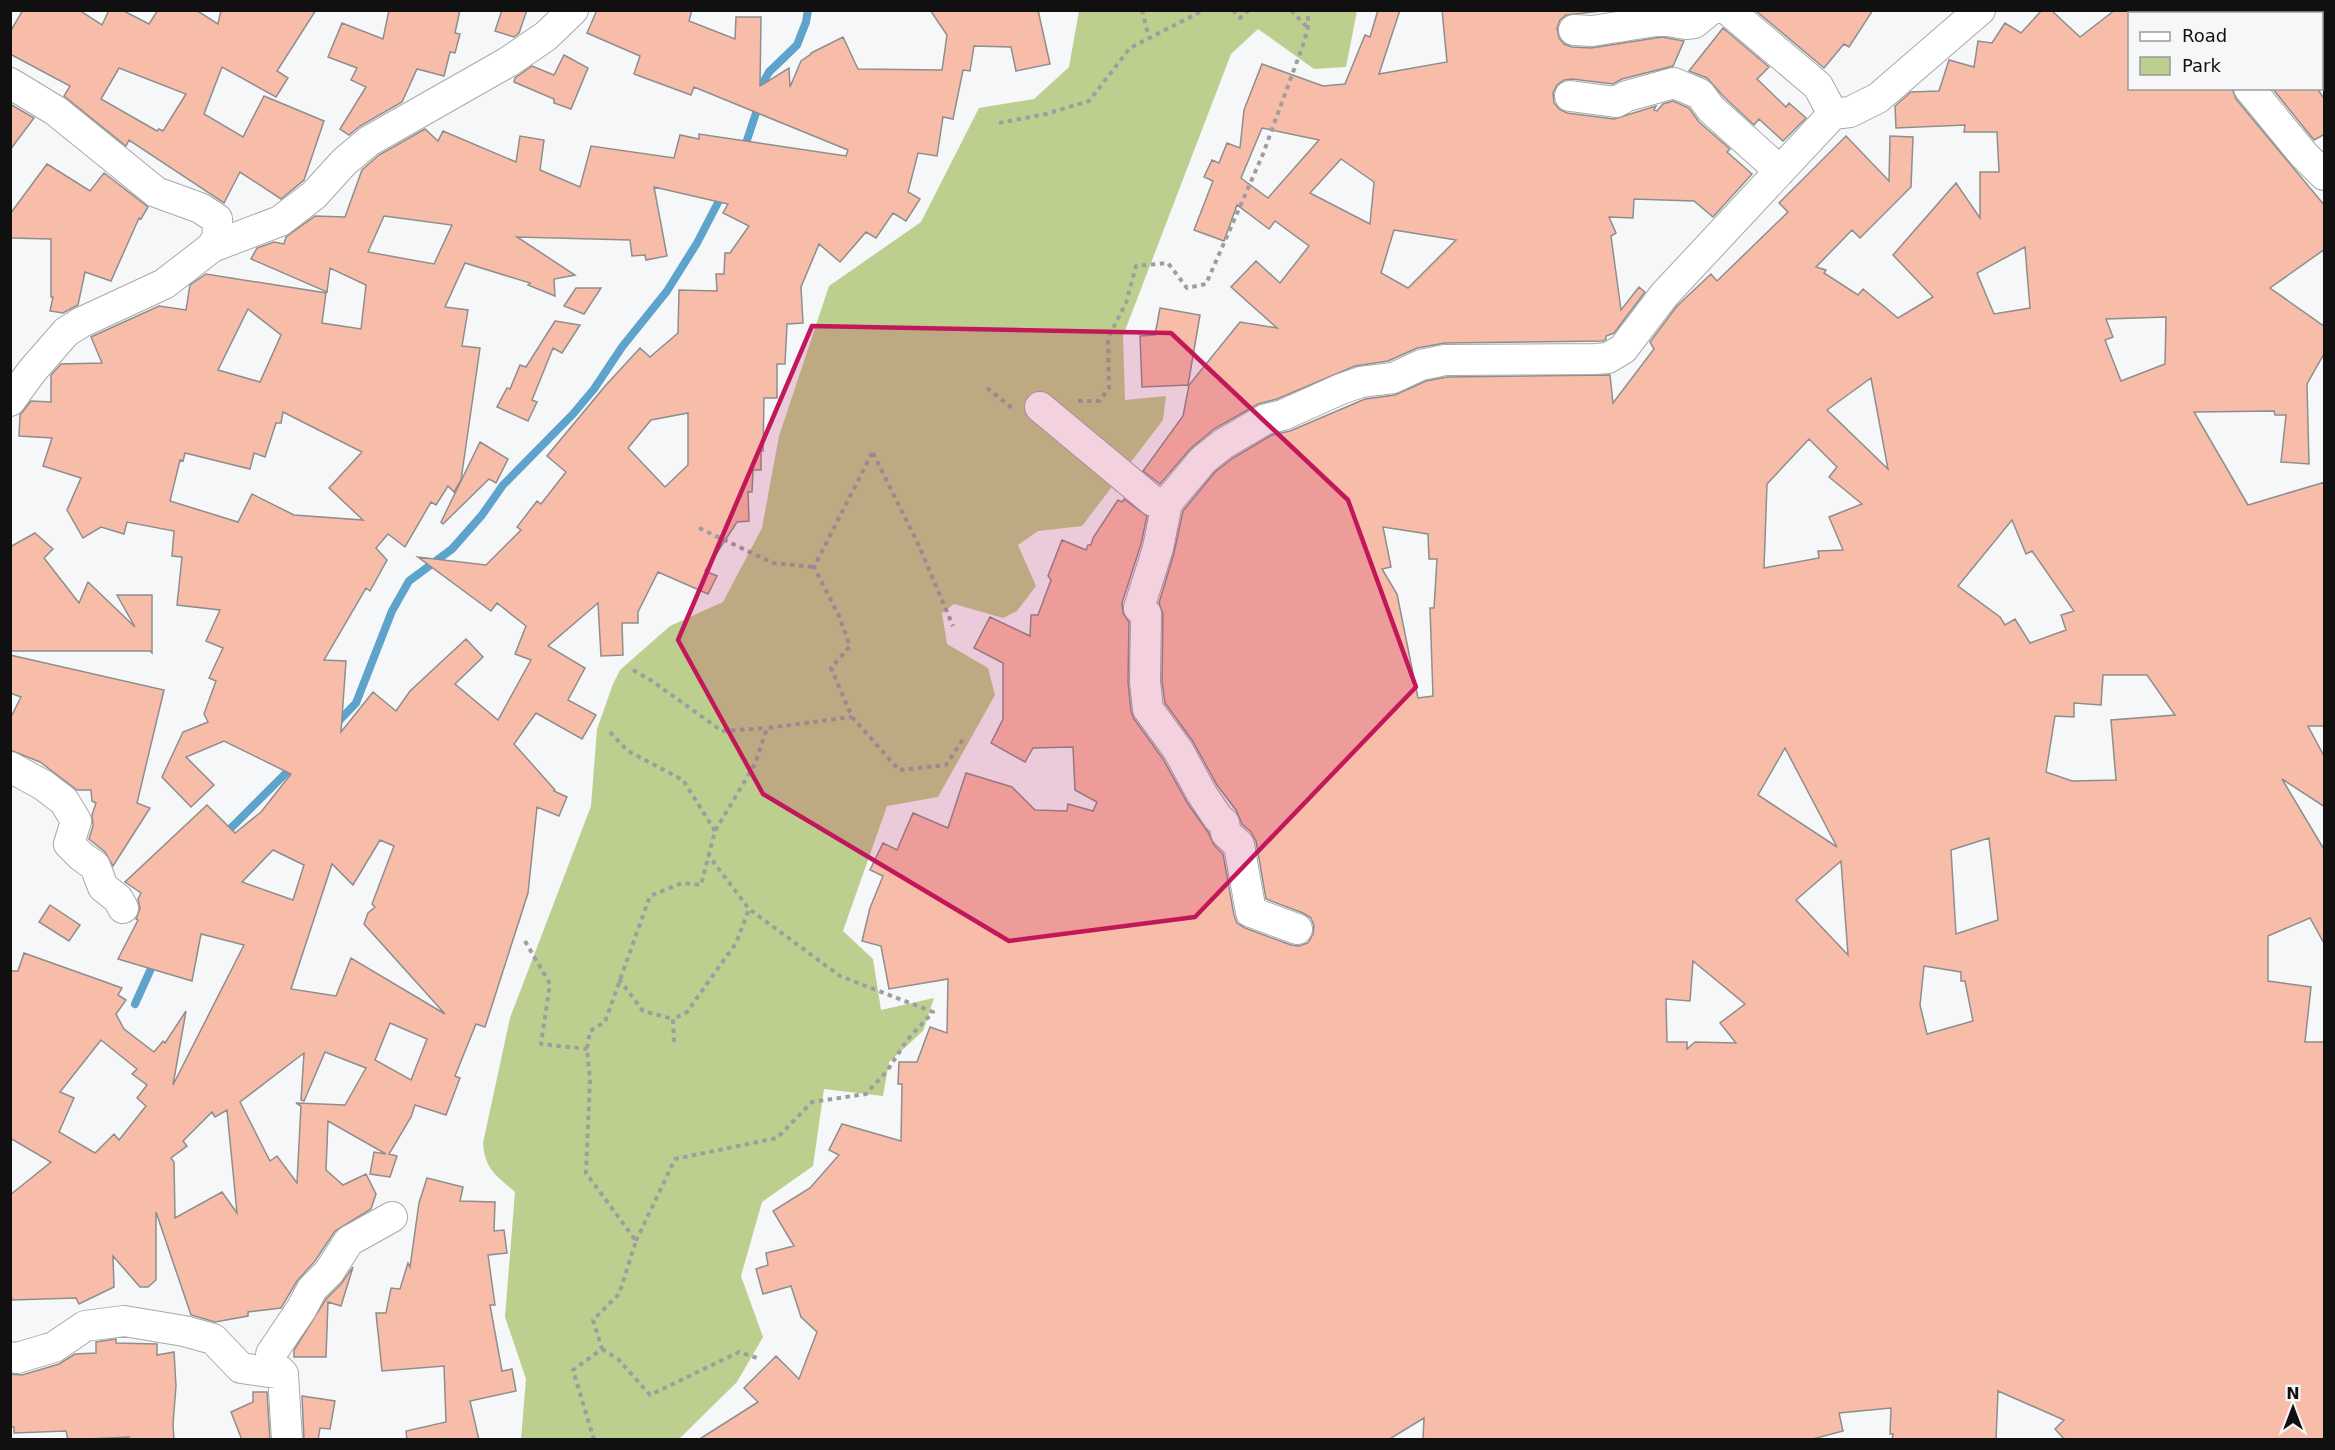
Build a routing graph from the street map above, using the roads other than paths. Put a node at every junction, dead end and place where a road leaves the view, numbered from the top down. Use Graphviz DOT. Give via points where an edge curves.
graph roads {
  1 [pos="573,10"];
  2 [pos="1710,10"];
  3 [pos="1728,10"];
  4 [pos="1980,10"];
  5 [pos="1574,30"];
  6 [pos="10,84"];
  7 [pos="2251,90"];
  8 [pos="1570,96"];
  9 [pos="1833,114"];
  10 [pos="1780,171"];
  11 [pos="2325,175"];
  12 [pos="212,247"];
  13 [pos="10,401"];
  14 [pos="1040,407"];
  15 [pos="1167,503"];
  16 [pos="10,767"];
  17 [pos="123,908"];
  18 [pos="1297,929"];
  19 [pos="393,1217"];
  20 [pos="10,1357"];
  21 [pos="283,1374"];
  22 [pos="287,1440"];
  1 -- 12 [label="street" via="546,36 508,62 369,141 280,222"];
  2 -- 5 [label="street" via="1686,24 1662,20 1592,31"];
  3 -- 9 [label="street" via="1818,86"];
  4 -- 9 [label="street" via="1878,98 1850,112"];
  6 -- 12 [label="street" via="56,111 156,192 218,219 218,236"];
  7 -- 11 [label="street"];
  8 -- 10 [label="street" via="1617,102 1674,82 1700,94 1711,109"];
  9 -- 10 [label="street"];
  10 -- 15 [label="street" via="1664,295 1623,350 1608,357 1445,360 1393,378 1361,382 1266,419 1223,444 1203,460"];
  12 -- 13 [label="street" via="164,284 66,332"];
  14 -- 15 [label="street" via="1153,501"];
  15 -- 18 [label="street" via="1139,608 1146,614 1148,709 1178,750 1227,833 1239,844 1251,912"];
  16 -- 17 [label="street" via="64,801 76,821 69,844 95,866 103,887"];
  19 -- 21 [label="street" via="349,1241 329,1272 312,1289 271,1354 271,1362"];
  20 -- 21 [label="street" via="54,1347 85,1326 124,1321 213,1339 241,1368"];
  21 -- 22 [label="street"];
}
